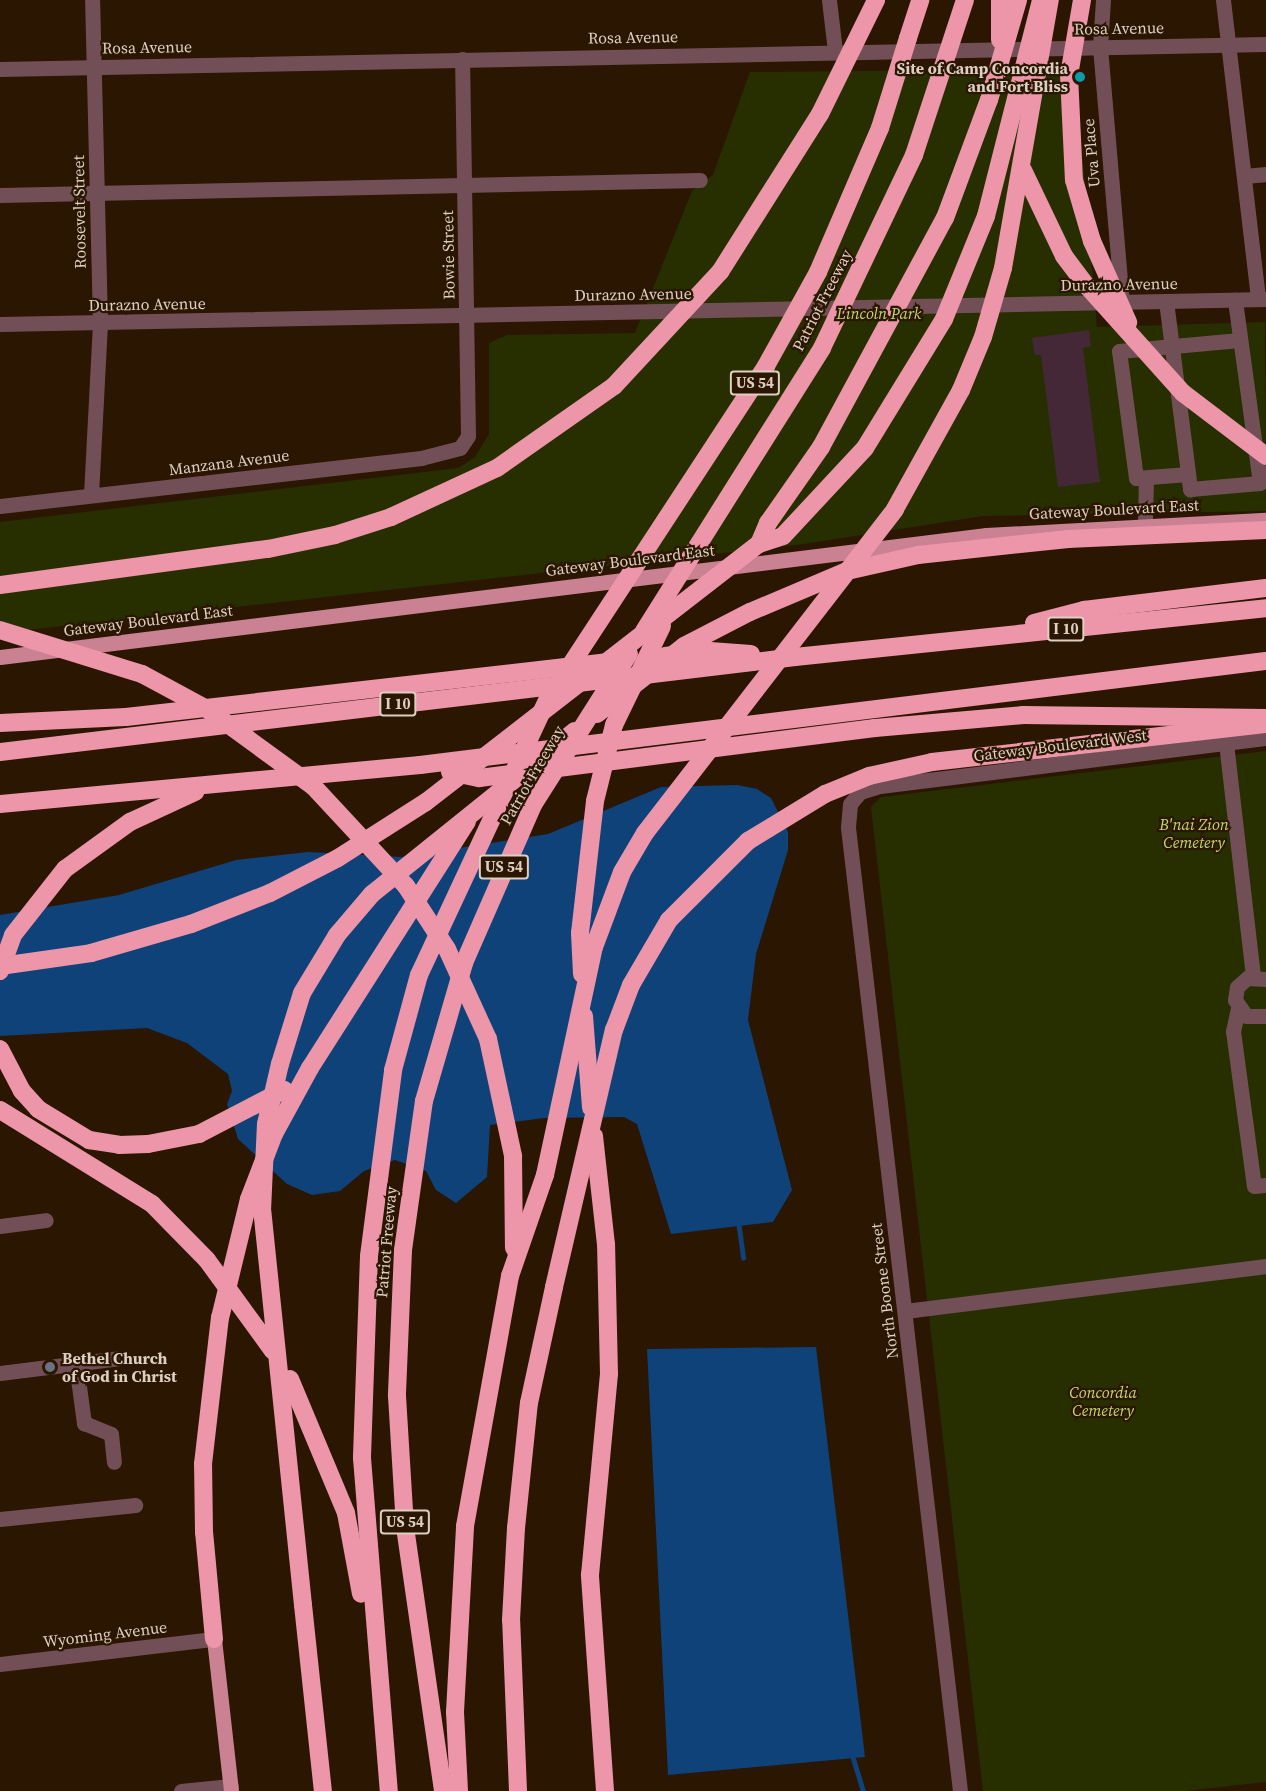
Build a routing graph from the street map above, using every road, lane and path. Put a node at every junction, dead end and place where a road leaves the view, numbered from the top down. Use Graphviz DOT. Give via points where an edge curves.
graph roads {
  1 [pos="92,0"];
  2 [pos="829,0"];
  3 [pos="876,0"];
  4 [pos="910,0"];
  5 [pos="920,0"];
  6 [pos="965,0"];
  7 [pos="1000,0"];
  8 [pos="1018,0"];
  9 [pos="1041,0"];
  10 [pos="1050,0"];
  11 [pos="1082,0"];
  12 [pos="1103,0"];
  13 [pos="1223,0"];
  14 [pos="908,38"];
  15 [pos="1228,44"];
  16 [pos="1266,44"];
  17 [pos="1101,46"];
  18 [pos="835,51"];
  19 [pos="462,59"];
  20 [pos="93,67"];
  21 [pos="0,69"];
  22 [pos="1266,174"];
  23 [pos="1244,176"];
  24 [pos="699,180"];
  25 [pos="465,186"];
  26 [pos="96,193"];
  27 [pos="0,195"];
  28 [pos="1262,299"];
  29 [pos="1235,300"];
  30 [pos="1166,301"];
  31 [pos="1122,302"];
  32 [pos="468,316"];
  33 [pos="100,322"];
  34 [pos="0,324"];
  35 [pos="1135,337"];
  36 [pos="1240,340"];
  37 [pos="1172,346"];
  38 [pos="460,448"];
  39 [pos="1266,456"];
  40 [pos="1188,474"];
  41 [pos="1146,478"];
  42 [pos="1263,483"];
  43 [pos="91,495"];
  44 [pos="0,506"];
  45 [pos="1266,520"];
  46 [pos="1145,524"];
  47 [pos="711,526"];
  48 [pos="1266,530"];
  49 [pos="759,544"];
  50 [pos="0,585"];
  51 [pos="1266,588"];
  52 [pos="1266,608"];
  53 [pos="0,630"];
  54 [pos="967,639"];
  55 [pos="803,656"];
  56 [pos="0,657"];
  57 [pos="1266,661"];
  58 [pos="547,701"];
  59 [pos="1266,718"];
  60 [pos="0,723"];
  61 [pos="1266,724"];
  62 [pos="1266,738"];
  63 [pos="1226,743"];
  64 [pos="0,752"];
  65 [pos="420,765"];
  66 [pos="216,784"];
  67 [pos="860,792"];
  68 [pos="0,804"];
  69 [pos="0,966"];
  70 [pos="0,971"];
  71 [pos="1260,978"];
  72 [pos="1238,1008"];
  73 [pos="1266,1016"];
  74 [pos="2,1056"];
  75 [pos="310,1068"];
  76 [pos="0,1110"];
  77 [pos="1266,1185"];
  78 [pos="46,1220"];
  79 [pos="0,1226"];
  80 [pos="1266,1266"];
  81 [pos="510,1276"];
  82 [pos="904,1311"];
  83 [pos="120,1358"];
  84 [pos="76,1364"];
  85 [pos="0,1373"];
  86 [pos="114,1462"];
  87 [pos="135,1505"];
  88 [pos="0,1519"];
  89 [pos="214,1639"];
  90 [pos="0,1664"];
  91 [pos="378,1690"];
  92 [pos="231,1788"];
  93 [pos="182,1791"];
  94 [pos="323,1791"];
  95 [pos="389,1791"];
  96 [pos="443,1791"];
  97 [pos="459,1791"];
  98 [pos="518,1791"];
  99 [pos="604,1791"];
  100 [pos="960,1791"];
  1 -- 20 [label="street, Roosevelt Street"];
  2 -- 18 [label="street"];
  3 -- 50 [label="highway, bridge" via="820,114 720,272 614,386 552,434 451,492 335,535"];
  4 -- 14 [label="highway"];
  5 -- 14 [label="highway, Patriot Freeway / US 54"];
  6 -- 47 [label="highway, Patriot Freeway / US 54, bridge" via="914,154 822,348"];
  7 -- 35 [label="highway, bridge" via="1005,93 1020,164 1064,256"];
  8 -- 49 [label="highway, bridge" via="989,100 945,218 821,447 768,523"];
  9 -- 49 [label="highway, bridge" via="986,216 944,319 865,448 783,537"];
  10 -- 81 [label="highway, bridge" via="1006,256 984,337 936,442 895,509 645,833 622,872 594,947 545,1175"];
  11 -- 35 [label="highway, bridge" via="1069,75 1074,180 1092,241"];
  12 -- 17 [label="street, Uva Place"];
  13 -- 15 [label="street"];
  14 -- 58 [label="highway, Patriot Freeway / US 54, bridge" via="851,204 813,282 766,366"];
  15 -- 16 [label="street, Rosa Avenue"];
  15 -- 17 [label="street, Rosa Avenue"];
  15 -- 23 [label="street"];
  17 -- 18 [label="street, Rosa Avenue"];
  17 -- 31 [label="street, Uva Place"];
  18 -- 19 [label="street, Rosa Avenue"];
  19 -- 20 [label="street, Rosa Avenue"];
  19 -- 25 [label="street, Bowie Street"];
  20 -- 21 [label="street, Rosa Avenue"];
  20 -- 26 [label="street, Roosevelt Street"];
  22 -- 23 [label="street"];
  23 -- 28 [label="street"];
  24 -- 25 [label="street"];
  25 -- 26 [label="street"];
  25 -- 32 [label="street, Bowie Street"];
  26 -- 27 [label="street"];
  26 -- 33 [label="street, Roosevelt Street"];
  28 -- 29 [label="street, Durazno Avenue"];
  29 -- 30 [label="street, Durazno Avenue"];
  29 -- 36 [label="street"];
  30 -- 31 [label="street, Durazno Avenue"];
  30 -- 37 [label="street"];
  31 -- 32 [label="street, Durazno Avenue"];
  32 -- 33 [label="street, Durazno Avenue"];
  32 -- 38 [label="street, Bowie Street" via="468,436"];
  33 -- 34 [label="street, Durazno Avenue"];
  33 -- 43 [label="street, Roosevelt Street"];
  35 -- 39 [label="highway, bridge" via="1205,413"];
  36 -- 37 [label="street"];
  36 -- 42 [label="street"];
  37 -- 40 [label="street"];
  37 -- 41 [label="street" via="1119,351 1136,478"];
  38 -- 43 [label="street, Manzana Avenue" via="422,458"];
  40 -- 41 [label="street"];
  40 -- 42 [label="street" via="1190,489"];
  41 -- 46 [label="street"];
  43 -- 44 [label="street, Manzana Avenue"];
  45 -- 46 [label="main road, Gateway Boulevard East"];
  46 -- 56 [label="main road, Gateway Boulevard East" via="882,548"];
  47 -- 96 [label="highway, Patriot Freeway / US 54, bridge" via="533,805 482,916 443,1029 424,1101 403,1250 397,1396 405,1527"];
  47 -- 99 [label="highway, bridge" via="614,725 595,801 580,933 587,1066 606,1244 609,1374 590,1575"];
  48 -- 94 [label="highway, bridge" via="978,546 859,568 776,598 684,646 372,894 337,935 302,993 266,1124 264,1248"];
  49 -- 69 [label="highway, bridge" via="426,802 338,858 270,893 191,924 91,953"];
  51 -- 54 [label="highway" via="1084,610"];
  52 -- 54 [label="highway, I 10"];
  53 -- 81 [label="highway, bridge" via="142,674 207,709 282,759 314,787 406,886 465,987 488,1039 502,1094 516,1204"];
  54 -- 55 [label="highway, I 10"];
  55 -- 60 [label="highway" via="710,651 126,717"];
  55 -- 64 [label="highway, I 10"];
  57 -- 65 [label="highway"];
  58 -- 75 [label="highway, bridge"];
  58 -- 91 [label="highway, Patriot Freeway / US 54, bridge" via="419,975 393,1070 369,1256 362,1458"];
  59 -- 65 [label="highway" via="1072,713 875,728 479,778"];
  61 -- 98 [label="highway, bridge" via="932,762 880,774 825,794 748,841 669,920 631,985 614,1030 529,1403 511,1620"];
  62 -- 63 [label="street, Gateway Boulevard West"];
  63 -- 67 [label="street, Gateway Boulevard West"];
  63 -- 71 [label="street"];
  65 -- 66 [label="highway"];
  66 -- 68 [label="highway"];
  66 -- 70 [label="highway" via="159,806 82,855 33,906 13,935"];
  67 -- 82 [label="street, North Boone Street" via="850,804 848,827"];
  71 -- 72 [label="street" via="1237,987"];
  72 -- 73 [label="street" via="1252,1018"];
  72 -- 77 [label="street" via="1233,1031 1254,1186"];
  74 -- 75 [label="highway, bridge" via="38,1109 89,1140 119,1145 180,1139 224,1125 291,1085"];
  75 -- 89 [label="highway, bridge" via="274,1134 249,1199 220,1318 207,1411 204,1532"];
  76 -- 91 [label="highway, bridge" via="152,1204 214,1268 291,1379 346,1513"];
  78 -- 79 [label="street"];
  80 -- 82 [label="street"];
  81 -- 97 [label="highway" via="465,1526 455,1712"];
  82 -- 100 [label="street, North Boone Street"];
  83 -- 84 [label="street"];
  84 -- 85 [label="street"];
  84 -- 86 [label="street" via="84,1424 111,1434"];
  87 -- 88 [label="street"];
  89 -- 90 [label="street, Wyoming Avenue"];
  89 -- 92 [label="main road"];
  91 -- 95 [label="highway, Patriot Freeway / US 54"];
  92 -- 93 [label="street"];
}
